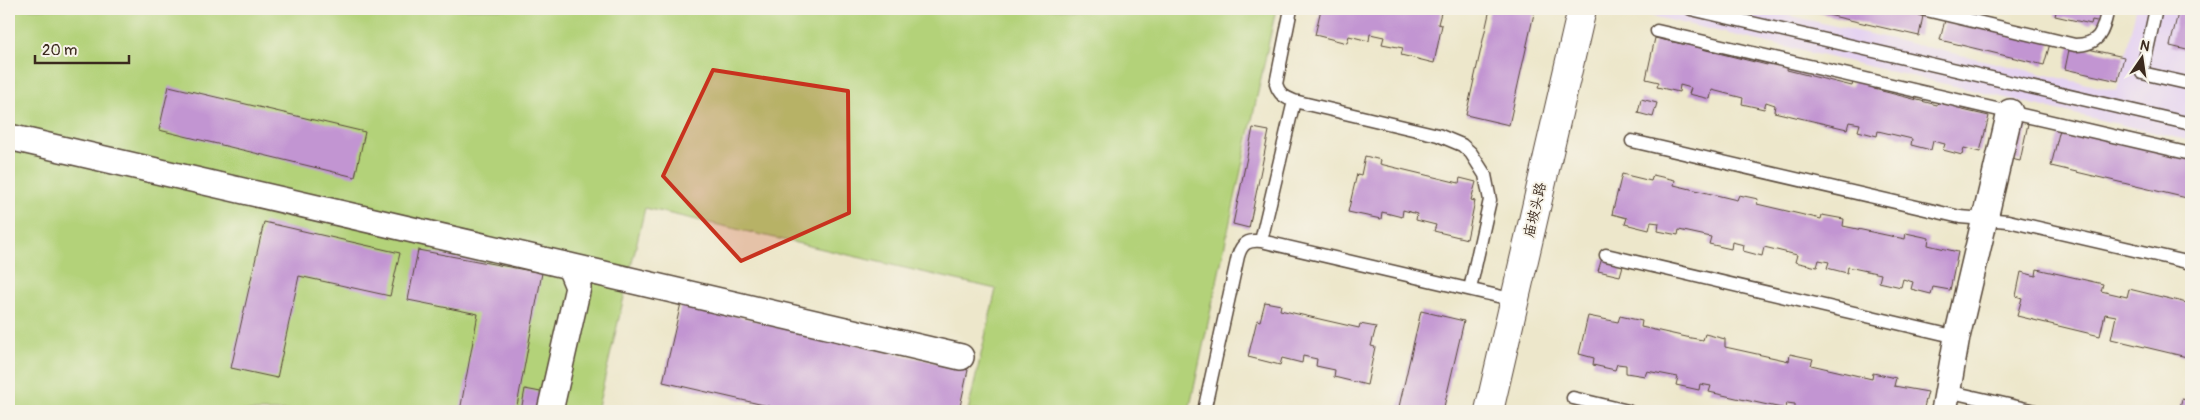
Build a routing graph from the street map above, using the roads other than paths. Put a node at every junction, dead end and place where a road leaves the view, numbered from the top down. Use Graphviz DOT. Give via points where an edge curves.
graph roads {
  1 [pos="1291,9"];
  2 [pos="1582,9"];
  3 [pos="1691,9"];
  4 [pos="1922,9"];
  5 [pos="2108,9"];
  6 [pos="2156,9"];
  7 [pos="1658,31"];
  8 [pos="2191,84"];
  9 [pos="1294,101"];
  10 [pos="2010,112"];
  11 [pos="2191,124"];
  12 [pos="9,137"];
  13 [pos="1632,141"];
  14 [pos="2191,154"];
  15 [pos="1986,219"];
  16 [pos="1262,241"];
  17 [pos="1606,256"];
  18 [pos="2191,263"];
  19 [pos="565,265"];
  20 [pos="1470,289"];
  21 [pos="1515,300"];
  22 [pos="1957,337"];
  23 [pos="962,357"];
  24 [pos="1573,398"];
  25 [pos="1946,401"];
  26 [pos="550,411"];
  27 [pos="1204,411"];
  28 [pos="1489,411"];
  29 [pos="1628,411"];
  30 [pos="2035,411"];
  1 -- 9 [label="lane" via="1276,84 1285,98"];
  2 -- 21 [label="street, 庙坡头路"];
  3 -- 11 [label="lane"];
  4 -- 5 [label="lane" via="2085,45 2100,35"];
  6 -- 8 [label="lane" via="2142,73"];
  7 -- 10 [label="lane"];
  9 -- 16 [label="lane"];
  9 -- 20 [label="lane" via="1438,134 1471,153 1485,175 1490,200"];
  10 -- 14 [label="lane"];
  10 -- 15 [label="street"];
  12 -- 19 [label="street"];
  13 -- 15 [label="lane" via="1960,217"];
  15 -- 18 [label="lane" via="2008,221"];
  15 -- 22 [label="street"];
  16 -- 20 [label="lane"];
  16 -- 27 [label="lane" via="1246,242 1240,248"];
  17 -- 22 [label="lane"];
  19 -- 23 [label="street"];
  19 -- 26 [label="street" via="576,278 578,287"];
  20 -- 21 [label="lane"];
  21 -- 28 [label="street, 庙坡头路"];
  22 -- 25 [label="street"];
  24 -- 29 [label="lane"];
  25 -- 30 [label="lane"];
}
